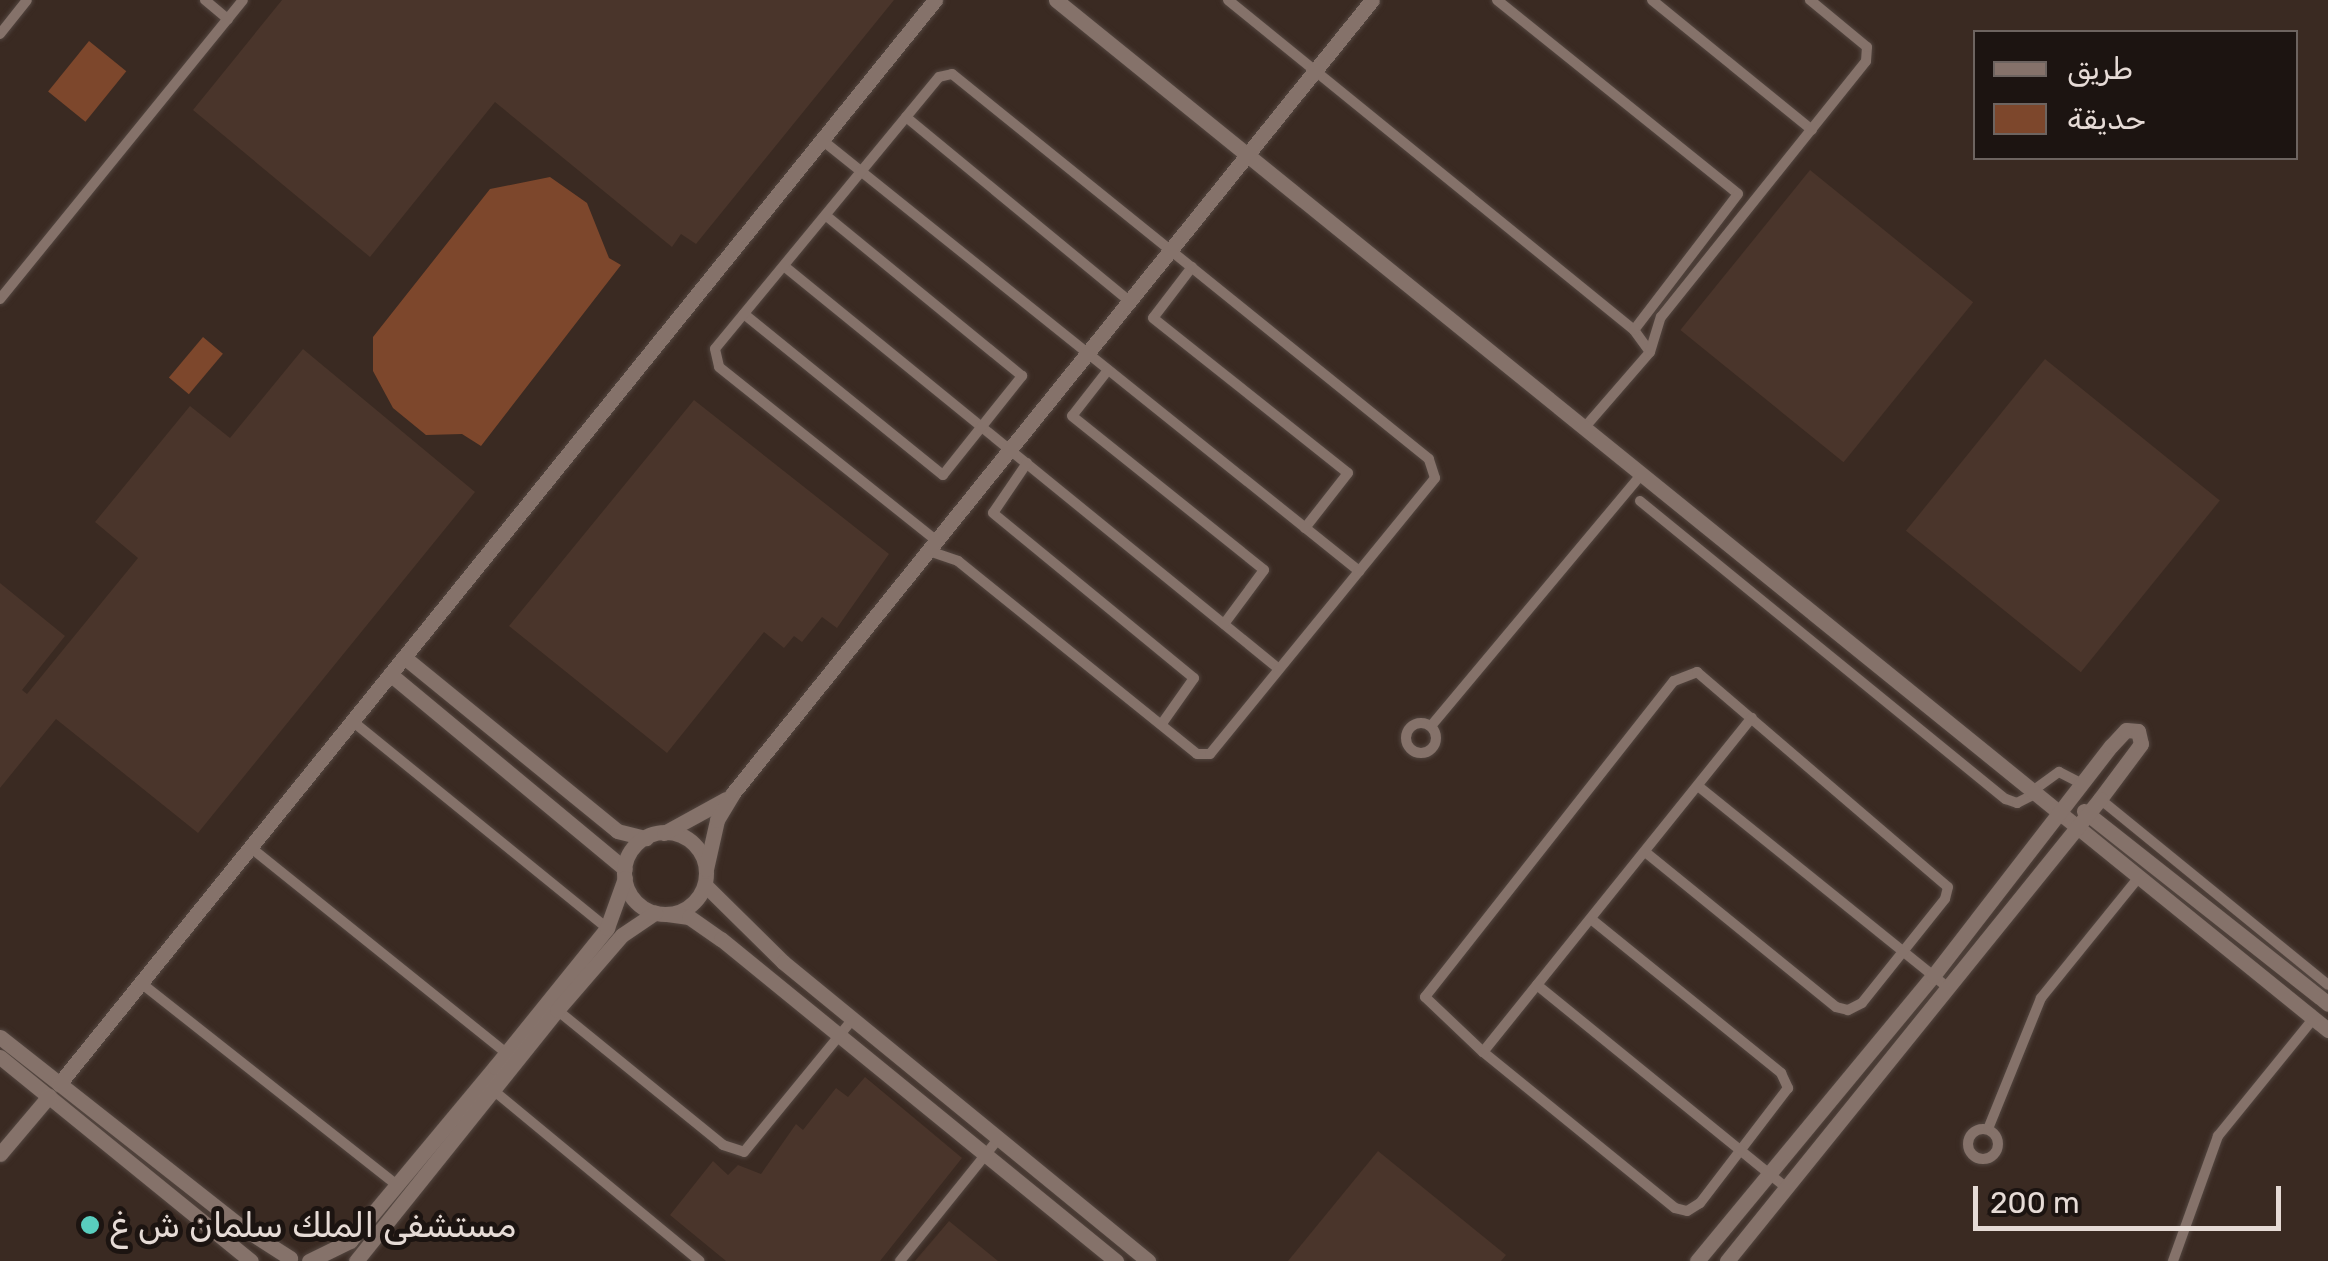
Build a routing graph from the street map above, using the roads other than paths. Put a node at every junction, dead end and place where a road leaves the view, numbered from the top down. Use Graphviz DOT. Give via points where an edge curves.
graph roads {
  1 [pos="27,0"];
  2 [pos="205,0"];
  3 [pos="243,0"];
  4 [pos="935,0"];
  5 [pos="1056,0"];
  6 [pos="1228,0"];
  7 [pos="1372,0"];
  8 [pos="1496,0"];
  9 [pos="1652,0"];
  10 [pos="1810,0"];
  11 [pos="228,18"];
  12 [pos="0,34"];
  13 [pos="1314,70"];
  14 [pos="906,116"];
  15 [pos="1812,130"];
  16 [pos="822,140"];
  17 [pos="1247,154"];
  18 [pos="861,172"];
  19 [pos="1738,194"];
  20 [pos="1760,194"];
  21 [pos="825,214"];
  22 [pos="1168,248"];
  23 [pos="784,266"];
  24 [pos="1192,267"];
  25 [pos="1127,298"];
  26 [pos="0,299"];
  27 [pos="744,314"];
  28 [pos="1634,330"];
  29 [pos="1087,352"];
  30 [pos="1650,352"];
  31 [pos="1108,370"];
  32 [pos="1585,426"];
  33 [pos="982,427"];
  34 [pos="1009,449"];
  35 [pos="1027,464"];
  36 [pos="1642,474"];
  37 [pos="1640,501"];
  38 [pos="1305,528"];
  39 [pos="936,542"];
  40 [pos="958,560"];
  41 [pos="1359,571"];
  42 [pos="1224,624"];
  43 [pos="404,657"];
  44 [pos="1279,669"];
  45 [pos="390,674"];
  46 [pos="1752,718"];
  47 [pos="352,720"];
  48 [pos="1161,724"];
  49 [pos="1431,726"];
  50 [pos="2084,785"];
  51 [pos="1698,786"];
  52 [pos="733,793"];
  53 [pos="2095,804"];
  54 [pos="2060,814"];
  55 [pos="2076,826"];
  56 [pos="664,832"];
  57 [pos="646,838"];
  58 [pos="250,847"];
  59 [pos="1645,852"];
  60 [pos="624,874"];
  61 [pos="705,877"];
  62 [pos="2139,877"];
  63 [pos="661,914"];
  64 [pos="1591,918"];
  65 [pos="608,928"];
  66 [pos="1904,951"];
  67 [pos="1933,976"];
  68 [pos="141,983"];
  69 [pos="2328,984"];
  70 [pos="1537,985"];
  71 [pos="1948,988"];
  72 [pos="2328,1004"];
  73 [pos="557,1010"];
  74 [pos="2314,1018"];
  75 [pos="852,1020"];
  76 [pos="2328,1030"];
  77 [pos="0,1036"];
  78 [pos="838,1037"];
  79 [pos="1482,1052"];
  80 [pos="506,1054"];
  81 [pos="0,1057"];
  82 [pos="54,1090"];
  83 [pos="494,1090"];
  84 [pos="1988,1129"];
  85 [pos="998,1139"];
  86 [pos="1741,1151"];
  87 [pos="0,1154"];
  88 [pos="984,1156"];
  89 [pos="1771,1176"];
  90 [pos="398,1185"];
  91 [pos="1787,1188"];
  92 [pos="286,1259"];
  93 [pos="251,1261"];
  94 [pos="310,1261"];
  95 [pos="356,1261"];
  96 [pos="700,1261"];
  97 [pos="900,1261"];
  98 [pos="1116,1261"];
  99 [pos="1148,1261"];
  100 [pos="1696,1261"];
  101 [pos="1728,1261"];
  102 [pos="2173,1261"];
  1 -- 12 [label="street"];
  2 -- 11 [label="street"];
  3 -- 11 [label="street"];
  4 -- 16 [label="street"];
  5 -- 17 [label="street"];
  6 -- 13 [label="street"];
  7 -- 13 [label="street"];
  8 -- 19 [label="street"];
  9 -- 15 [label="street"];
  10 -- 15 [label="street" via="1867,47 1866,61"];
  11 -- 26 [label="street"];
  13 -- 17 [label="street"];
  13 -- 28 [label="street"];
  14 -- 18 [label="street"];
  14 -- 22 [label="street" via="939,76 952,74"];
  14 -- 25 [label="street"];
  15 -- 20 [label="street"];
  16 -- 18 [label="street"];
  16 -- 43 [label="street"];
  17 -- 22 [label="street"];
  17 -- 32 [label="street"];
  18 -- 21 [label="street"];
  18 -- 29 [label="street"];
  19 -- 20 [label="street"];
  19 -- 28 [label="street"];
  20 -- 30 [label="street" via="1660,317"];
  21 -- 23 [label="street"];
  21 -- 33 [label="street" via="1022,376"];
  22 -- 24 [label="street"];
  22 -- 25 [label="street"];
  23 -- 27 [label="street"];
  23 -- 33 [label="street"];
  24 -- 38 [label="street" via="1153,318 1348,473"];
  24 -- 41 [label="street" via="1430,458 1435,478"];
  25 -- 29 [label="street"];
  27 -- 33 [label="street" via="943,476"];
  27 -- 39 [label="street" via="715,350 719,367"];
  28 -- 30 [label="street"];
  29 -- 31 [label="street"];
  29 -- 34 [label="street"];
  30 -- 32 [label="street"];
  31 -- 38 [label="street"];
  31 -- 42 [label="street" via="1072,416 1264,570"];
  32 -- 36 [label="street"];
  33 -- 34 [label="street"];
  34 -- 35 [label="street"];
  34 -- 39 [label="street"];
  35 -- 42 [label="street"];
  35 -- 48 [label="street" via="993,513 1194,678"];
  36 -- 49 [label="street"];
  36 -- 54 [label="street"];
  37 -- 50 [label="street" via="2006,799 2017,803 2059,772"];
  38 -- 41 [label="street"];
  39 -- 40 [label="street"];
  39 -- 40 [label="street"];
  39 -- 52 [label="street"];
  40 -- 48 [label="street"];
  41 -- 44 [label="street"];
  42 -- 44 [label="street"];
  43 -- 45 [label="street"];
  43 -- 57 [label="street" via="617,831"];
  44 -- 48 [label="street" via="1210,754 1197,754"];
  45 -- 47 [label="street"];
  45 -- 60 [label="street"];
  46 -- 51 [label="street"];
  46 -- 66 [label="street" via="1944,878 1946,899"];
  46 -- 79 [label="street" via="1697,672 1684,672 1637,726 1432,981 1425,998 1432,1010"];
  47 -- 58 [label="street"];
  47 -- 65 [label="street"];
  50 -- 53 [label="street" via="2126,730 2138,732 2141,744"];
  50 -- 54 [label="street"];
  51 -- 59 [label="street"];
  51 -- 66 [label="street"];
  52 -- 56 [label="street" via="694,822"];
  52 -- 61 [label="street" via="717,820"];
  53 -- 54 [label="street"];
  53 -- 55 [label="street"];
  53 -- 69 [label="street"];
  53 -- 72 [label="street"];
  54 -- 55 [label="street"];
  54 -- 67 [label="street"];
  55 -- 62 [label="street"];
  55 -- 71 [label="street"];
  56 -- 57 [label="street"];
  56 -- 61 [label="street" via="687,839"];
  57 -- 60 [label="street"];
  58 -- 68 [label="street"];
  58 -- 80 [label="street"];
  59 -- 64 [label="street"];
  59 -- 66 [label="street" via="1836,1007 1862,1003"];
  60 -- 63 [label="street" via="634,900"];
  60 -- 65 [label="street"];
  61 -- 63 [label="street" via="690,906"];
  61 -- 75 [label="street"];
  62 -- 74 [label="street"];
  62 -- 84 [label="street" via="2041,998"];
  63 -- 73 [label="street" via="622,935"];
  63 -- 78 [label="street" via="689,917 721,939"];
  64 -- 70 [label="street"];
  64 -- 86 [label="street" via="1781,1073 1788,1088 1784,1099"];
  65 -- 80 [label="street"];
  66 -- 67 [label="street"];
  67 -- 71 [label="street"];
  67 -- 89 [label="street"];
  68 -- 82 [label="street"];
  68 -- 90 [label="street"];
  70 -- 79 [label="street"];
  70 -- 86 [label="street"];
  71 -- 91 [label="street"];
  73 -- 78 [label="street" via="734,1151 754,1146"];
  73 -- 83 [label="street"];
  74 -- 76 [label="street"];
  74 -- 102 [label="street" via="2218,1136"];
  75 -- 78 [label="street"];
  75 -- 85 [label="street"];
  77 -- 82 [label="street"];
  78 -- 88 [label="street"];
  79 -- 86 [label="street" via="1675,1208 1700,1203"];
  80 -- 90 [label="street"];
  81 -- 82 [label="street"];
  82 -- 87 [label="street"];
  82 -- 92 [label="street"];
  82 -- 93 [label="street"];
  83 -- 95 [label="street"];
  83 -- 96 [label="street"];
  85 -- 88 [label="street"];
  85 -- 99 [label="street"];
  86 -- 89 [label="street"];
  88 -- 97 [label="street"];
  88 -- 98 [label="street"];
  89 -- 91 [label="street"];
  89 -- 100 [label="street"];
  90 -- 94 [label="street" via="338,1252"];
  91 -- 101 [label="street"];
  92 -- 94 [label="street"];
}
